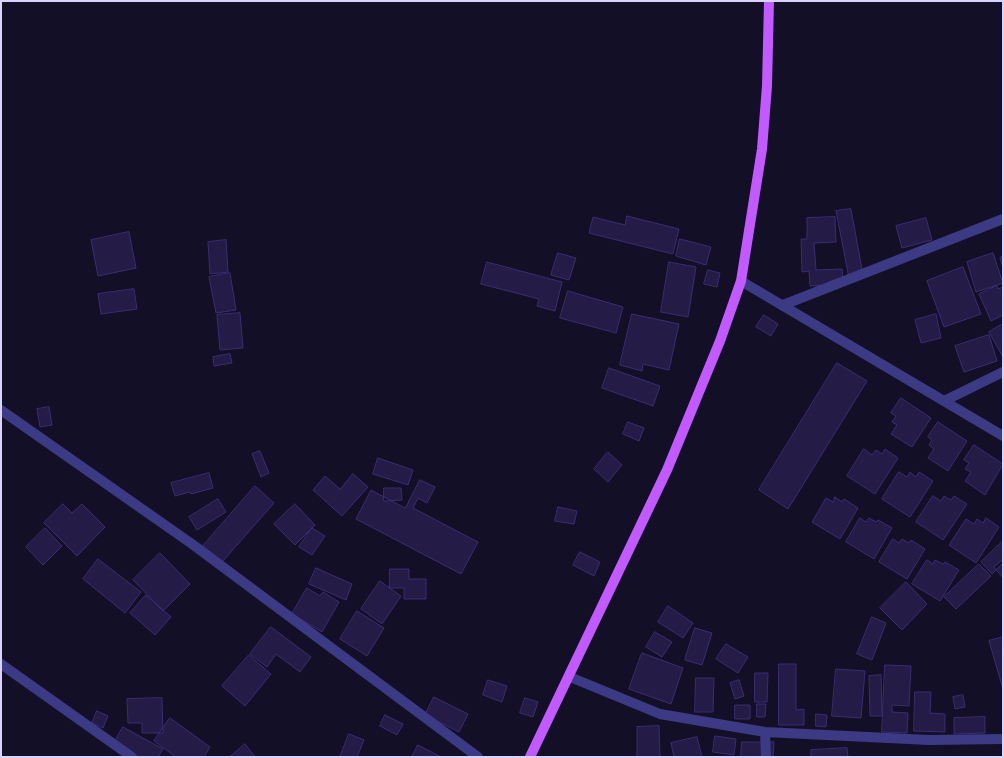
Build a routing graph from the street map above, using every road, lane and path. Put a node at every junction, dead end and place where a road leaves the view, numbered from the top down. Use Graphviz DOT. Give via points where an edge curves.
graph roads {
  1 [pos="769,1"];
  2 [pos="1003,219"];
  3 [pos="741,281"];
  4 [pos="783,305"];
  5 [pos="1003,372"];
  6 [pos="944,400"];
  7 [pos="1,410"];
  8 [pos="1003,436"];
  9 [pos="1,664"];
  10 [pos="570,677"];
  11 [pos="765,732"];
  12 [pos="1003,739"];
  13 [pos="132,757"];
  14 [pos="478,757"];
  15 [pos="530,757"];
  16 [pos="766,757"];
  1 -- 3 [label="main road" via="767,86 762,149"];
  2 -- 4 [label="street"];
  3 -- 4 [label="street"];
  3 -- 10 [label="main road" via="720,341 667,470"];
  4 -- 6 [label="street"];
  5 -- 6 [label="street"];
  6 -- 8 [label="street"];
  7 -- 14 [label="street" via="192,544"];
  9 -- 13 [label="street"];
  10 -- 11 [label="street" via="660,714"];
  10 -- 15 [label="main road"];
  11 -- 12 [label="street" via="929,740"];
  11 -- 16 [label="street"];
}
